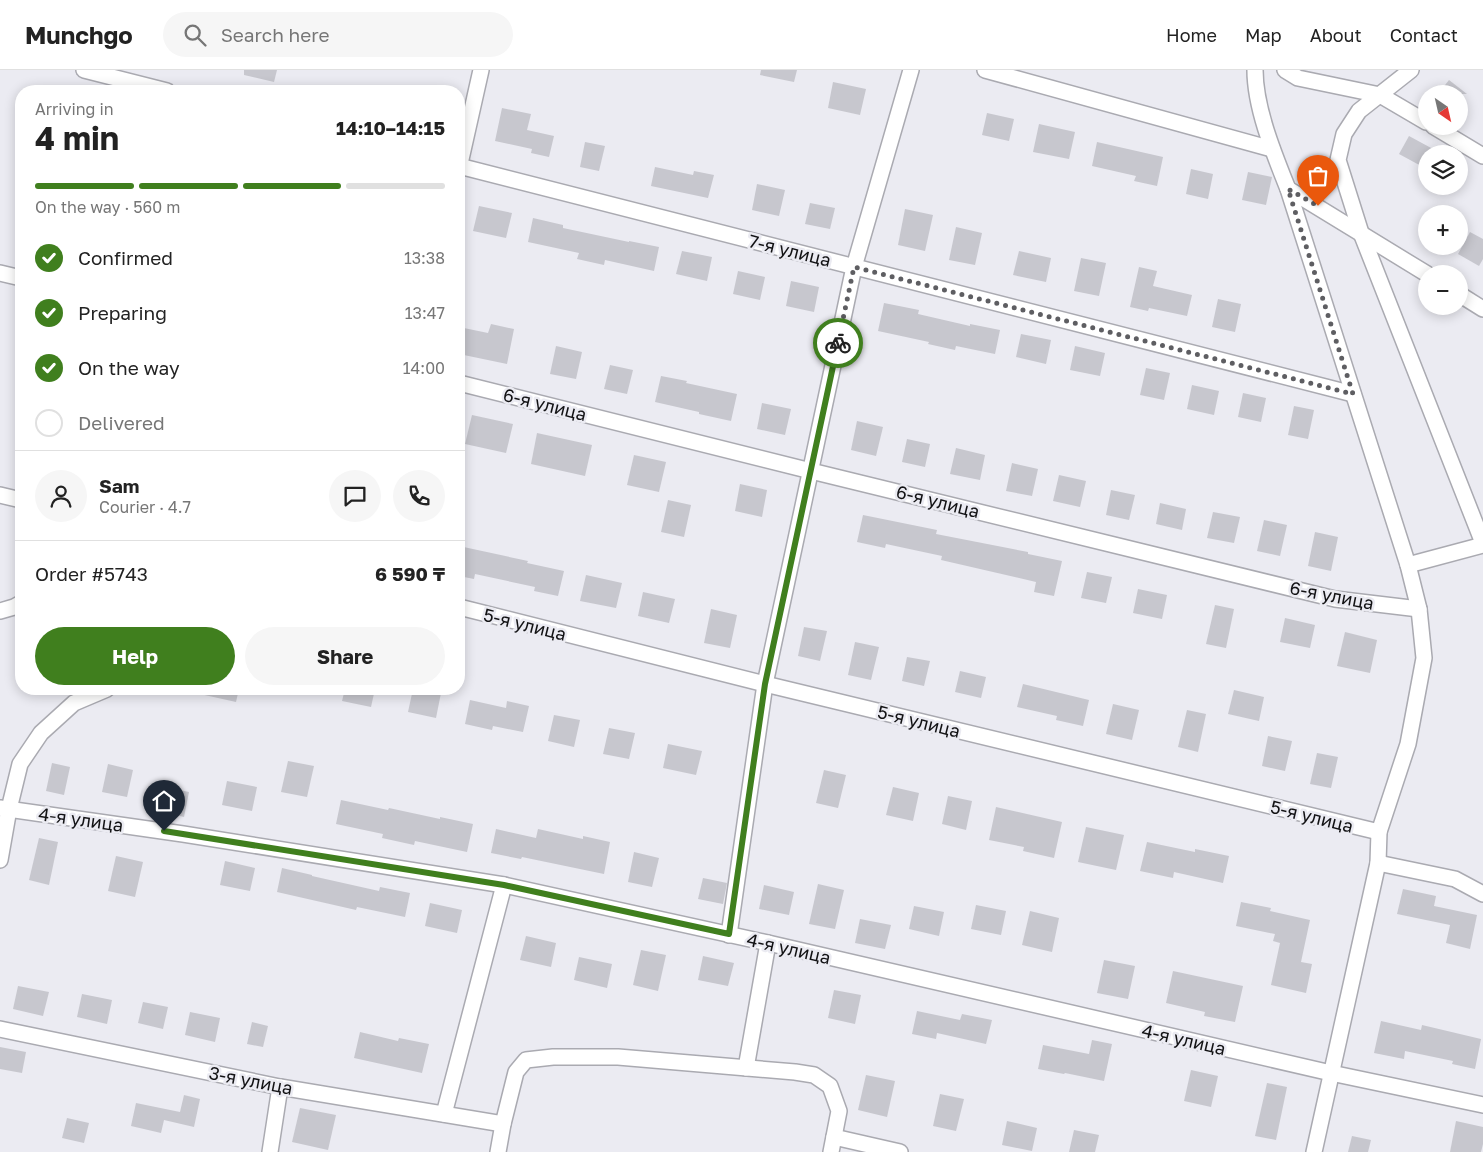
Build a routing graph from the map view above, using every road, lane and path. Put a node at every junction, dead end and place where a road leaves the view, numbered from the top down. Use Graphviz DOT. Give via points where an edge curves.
graph roads {
  1 [pos="84,70"];
  2 [pos="482,70"];
  3 [pos="911,70"];
  4 [pos="985,70"];
  5 [pos="1255,70"];
  6 [pos="1285,70"];
  7 [pos="1411,70"];
  8 [pos="143,85"];
  9 [pos="1380,95"];
  10 [pos="1418,117"];
  11 [pos="1448,135"];
  12 [pos="465,141"];
  13 [pos="1272,149"];
  14 [pos="1483,156"];
  15 [pos="465,168"];
  16 [pos="1288,189"];
  17 [pos="1361,233"];
  18 [pos="854,267"];
  19 [pos="1418,268"];
  20 [pos="0,273"];
  21 [pos="15,277"];
  22 [pos="1468,300"];
  23 [pos="1483,309"];
  24 [pos="465,384"];
  25 [pos="1353,394"];
  26 [pos="811,470"];
  27 [pos="0,495"];
  28 [pos="15,499"];
  29 [pos="1483,544"];
  30 [pos="1408,565"];
  31 [pos="15,606"];
  32 [pos="465,609"];
  33 [pos="1419,609"];
  34 [pos="0,611"];
  35 [pos="765,684"];
  36 [pos="93,695"];
  37 [pos="5,809"];
  38 [pos="1379,832"];
  39 [pos="0,860"];
  40 [pos="1378,863"];
  41 [pos="504,885"];
  42 [pos="1483,894"];
  43 [pos="729,934"];
  44 [pos="768,943"];
  45 [pos="0,1029"];
  46 [pos="746,1068"];
  47 [pos="1331,1073"];
  48 [pos="280,1087"];
  49 [pos="1483,1105"];
  50 [pos="444,1114"];
  51 [pos="503,1124"];
  52 [pos="832,1145"];
  53 [pos="270,1152"];
  54 [pos="498,1152"];
  55 [pos="900,1152"];
  56 [pos="1314,1152"];
  1 -- 8 [label="street"];
  2 -- 12 [label="street"];
  3 -- 18 [label="street"];
  4 -- 13 [label="street"];
  5 -- 13 [label="street" via="1255,86"];
  6 -- 9 [label="street" via="1298,78"];
  7 -- 9 [label="street"];
  9 -- 10 [label="street"];
  9 -- 17 [label="street" via="1359,111 1344,134 1338,160"];
  11 -- 14 [label="street"];
  13 -- 16 [label="street"];
  15 -- 18 [label="street, 7-я улица"];
  16 -- 17 [label="street"];
  16 -- 25 [label="street"];
  17 -- 19 [label="street"];
  17 -- 29 [label="street"];
  18 -- 25 [label="street, 7-я улица"];
  18 -- 26 [label="street"];
  20 -- 21 [label="street"];
  22 -- 23 [label="street"];
  24 -- 26 [label="street, 6-я улица"];
  25 -- 30 [label="street"];
  26 -- 33 [label="street, 6-я улица" via="1335,598"];
  26 -- 35 [label="street"];
  27 -- 28 [label="street"];
  29 -- 30 [label="street"];
  30 -- 33 [label="street"];
  31 -- 34 [label="street"];
  32 -- 35 [label="street, 5-я улица"];
  33 -- 38 [label="street" via="1424,658 1408,744"];
  35 -- 38 [label="street, 5-я улица"];
  35 -- 43 [label="street"];
  36 -- 37 [label="street" via="74,703 41,733 20,764"];
  37 -- 39 [label="street"];
  37 -- 41 [label="street, 4-я улица"];
  38 -- 40 [label="street"];
  40 -- 42 [label="street" via="1455,879"];
  40 -- 47 [label="street"];
  41 -- 43 [label="street, 4-я улица"];
  41 -- 50 [label="street"];
  43 -- 44 [label="street, 4-я улица"];
  44 -- 46 [label="street"];
  44 -- 47 [label="street, 4-я улица"];
  45 -- 48 [label="street, 3-я улица"];
  46 -- 51 [label="street" via="618,1057 526,1060 516,1072"];
  46 -- 52 [label="street" via="814,1075 830,1086 839,1111"];
  47 -- 49 [label="street, 4-я улица"];
  47 -- 56 [label="street"];
  48 -- 50 [label="street, 3-я улица"];
  48 -- 53 [label="street"];
  50 -- 51 [label="street, 3-я улица"];
  51 -- 54 [label="street"];
  52 -- 55 [label="street"];
}
